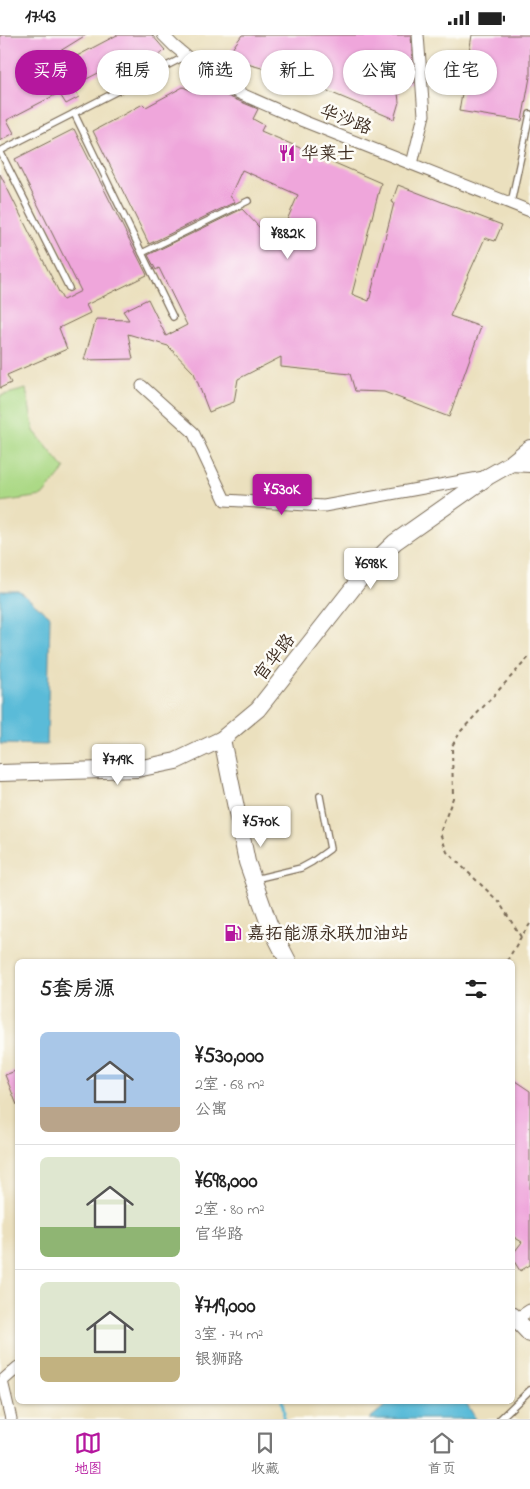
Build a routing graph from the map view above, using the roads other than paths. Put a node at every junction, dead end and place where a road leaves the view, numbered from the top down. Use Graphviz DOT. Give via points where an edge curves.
graph roads {
  1 [pos="164,35"];
  2 [pos="418,35"];
  3 [pos="179,50"];
  4 [pos="179,60"];
  5 [pos="243,95"];
  6 [pos="74,113"];
  7 [pos="530,114"];
  8 [pos="0,151"];
  9 [pos="412,164"];
  10 [pos="248,201"];
  11 [pos="511,203"];
  12 [pos="530,211"];
  13 [pos="142,253"];
  14 [pos="69,288"];
  15 [pos="173,317"];
  16 [pos="142,386"];
  17 [pos="530,448"];
  18 [pos="510,464"];
  19 [pos="530,465"];
  20 [pos="489,476"];
  21 [pos="222,739"];
  22 [pos="0,773"];
  23 [pos="320,796"];
  24 [pos="253,879"];
  25 [pos="287,959"];
  26 [pos="530,1310"];
  27 [pos="515,1317"];
  28 [pos="515,1318"];
  29 [pos="530,1334"];
  30 [pos="15,1369"];
  31 [pos="1,1381"];
  32 [pos="530,1390"];
  33 [pos="11,1419"];
  34 [pos="500,1419"];
  1 -- 3 [label="street, 华沙路"];
  2 -- 9 [label="street" via="424,115"];
  4 -- 6 [label="lane"];
  5 -- 9 [label="street, 华沙路"];
  6 -- 8 [label="lane"];
  6 -- 13 [label="lane"];
  7 -- 11 [label="lane"];
  8 -- 14 [label="lane"];
  9 -- 11 [label="street, 华沙路"];
  10 -- 13 [label="lane"];
  11 -- 12 [label="street, 华沙路"];
  13 -- 15 [label="lane"];
  16 -- 20 [label="street" via="193,431 225,500 324,506"];
  17 -- 18 [label="main road, 官华路"];
  18 -- 19 [label="street"];
  18 -- 20 [label="main road, 官华路"];
  20 -- 21 [label="main road, 官华路" via="395,542 371,565 258,709"];
  21 -- 22 [label="main road, 官华路" via="176,761 137,769"];
  21 -- 24 [label="main road"];
  23 -- 24 [label="lane" via="330,849 301,868"];
  24 -- 25 [label="main road" via="269,924"];
  26 -- 27 [label="street"];
  28 -- 29 [label="main road"];
  30 -- 31 [label="street"];
  31 -- 33 [label="street"];
  32 -- 34 [label="lane"];
}
